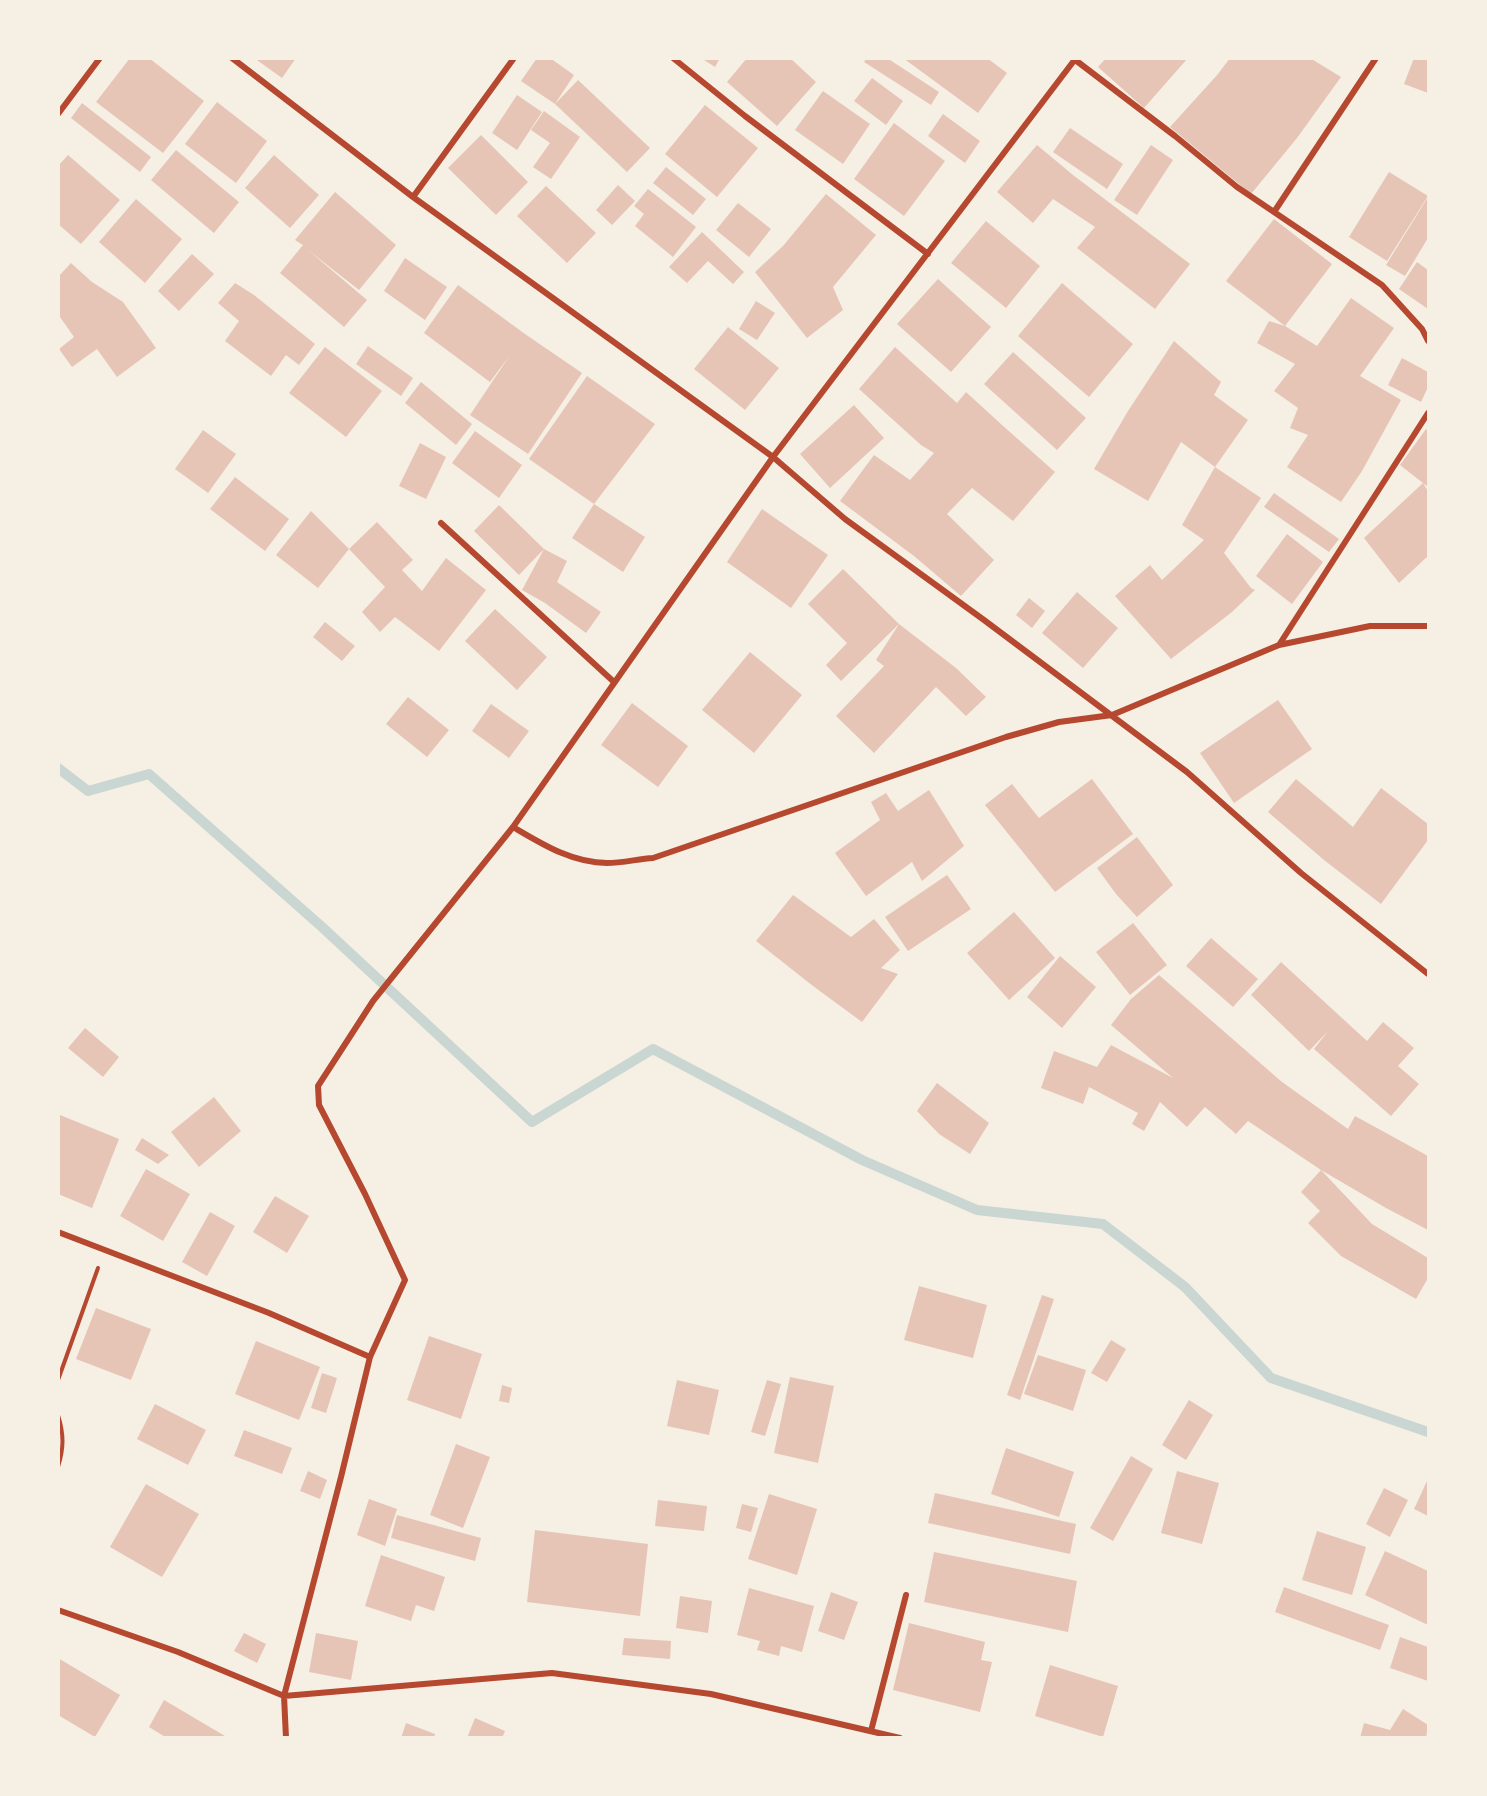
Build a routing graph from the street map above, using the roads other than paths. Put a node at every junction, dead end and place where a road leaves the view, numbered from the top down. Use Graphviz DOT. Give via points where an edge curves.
graph roads {
  1 [pos="100,58"];
  2 [pos="232,58"];
  3 [pos="514,58"];
  4 [pos="673,58"];
  5 [pos="1376,58"];
  6 [pos="1075,59"];
  7 [pos="58,114"];
  8 [pos="413,197"];
  9 [pos="1274,212"];
  10 [pos="928,254"];
  11 [pos="1428,341"];
  12 [pos="1428,413"];
  13 [pos="773,457"];
  14 [pos="441,523"];
  15 [pos="1428,626"];
  16 [pos="1280,645"];
  17 [pos="614,682"];
  18 [pos="1112,715"];
  19 [pos="513,827"];
  20 [pos="1428,974"];
  21 [pos="58,1232"];
  22 [pos="370,1357"];
  23 [pos="906,1595"];
  24 [pos="58,1610"];
  25 [pos="284,1696"];
  26 [pos="871,1731"];
  27 [pos="286,1737"];
  28 [pos="900,1737"];
  1 -- 7 [label="street"];
  2 -- 8 [label="street"];
  3 -- 8 [label="street"];
  4 -- 10 [label="street"];
  5 -- 9 [label="street"];
  6 -- 9 [label="street"];
  6 -- 10 [label="street"];
  8 -- 13 [label="street"];
  9 -- 11 [label="street" via="1383,285"];
  10 -- 13 [label="street"];
  12 -- 16 [label="street"];
  13 -- 17 [label="street"];
  13 -- 18 [label="street" via="845,519"];
  14 -- 17 [label="street"];
  15 -- 16 [label="street" via="1370,626"];
  16 -- 18 [label="street"];
  17 -- 19 [label="street"];
  18 -- 19 [label="street" via="1059,722 1006,737 653,858 607,863 578,860"];
  18 -- 20 [label="street" via="1187,772 1301,873"];
  19 -- 22 [label="street" via="373,1001 318,1086 320,1105 405,1280"];
  21 -- 22 [label="street" via="269,1313"];
  22 -- 25 [label="street"];
  23 -- 26 [label="street"];
  24 -- 25 [label="street" via="178,1652"];
  25 -- 26 [label="street" via="552,1673 711,1694"];
  25 -- 27 [label="street"];
  26 -- 28 [label="street"];
}
